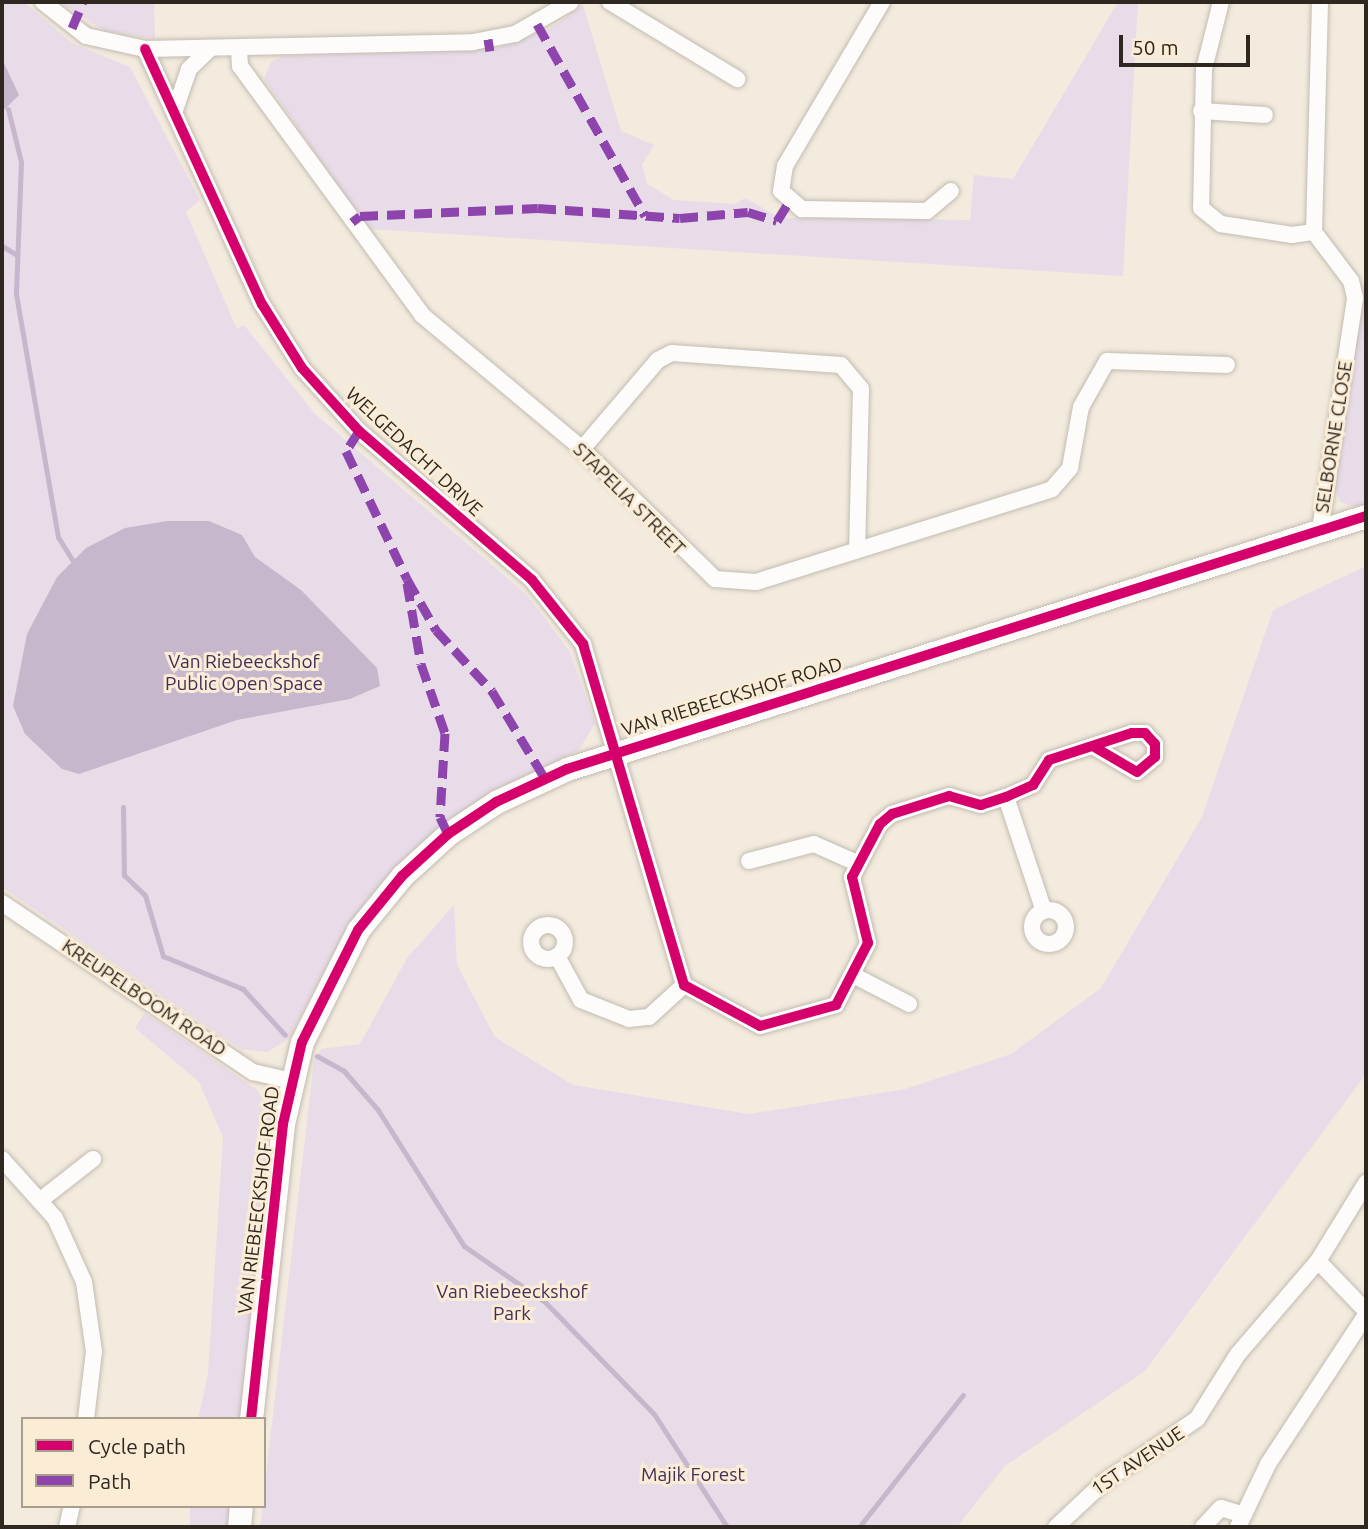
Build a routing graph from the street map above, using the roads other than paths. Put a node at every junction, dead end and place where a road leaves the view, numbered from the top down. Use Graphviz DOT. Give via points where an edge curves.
graph roads {
  1 [pos="43,2"];
  2 [pos="570,2"];
  3 [pos="610,2"];
  4 [pos="882,2"];
  5 [pos="1221,2"];
  6 [pos="1320,2"];
  7 [pos="239,48"];
  8 [pos="145,49"];
  9 [pos="210,49"];
  10 [pos="737,79"];
  11 [pos="175,110"];
  12 [pos="1201,111"];
  13 [pos="1265,115"];
  14 [pos="951,191"];
  15 [pos="1314,232"];
  16 [pos="1227,365"];
  17 [pos="582,449"];
  18 [pos="1366,516"];
  19 [pos="1320,530"];
  20 [pos="857,548"];
  21 [pos="1096,748"];
  22 [pos="616,752"];
  23 [pos="1006,797"];
  24 [pos="748,861"];
  25 [pos="859,864"];
  26 [pos="2,902"];
  27 [pos="1044,911"];
  28 [pos="557,956"];
  29 [pos="853,975"];
  30 [pos="684,985"];
  31 [pos="909,1004"];
  32 [pos="291,1081"];
  33 [pos="2,1159"];
  34 [pos="93,1159"];
  35 [pos="1366,1183"];
  36 [pos="42,1199"];
  37 [pos="1318,1261"];
  38 [pos="1366,1313"];
  39 [pos="86,1417"];
  40 [pos="251,1417"];
  41 [pos="72,1508"];
  42 [pos="241,1508"];
  43 [pos="1241,1521"];
  44 [pos="67,1527"];
  45 [pos="239,1527"];
  46 [pos="1056,1527"];
  47 [pos="1203,1527"];
  1 -- 8 [label="street" via="86,36"];
  2 -- 7 [label="street" via="515,34 473,42"];
  3 -- 10 [label="street"];
  4 -- 14 [label="street" via="782,172 781,191 802,209 927,211"];
  5 -- 12 [label="street"];
  6 -- 15 [label="street"];
  7 -- 9 [label="street"];
  7 -- 17 [label="street, STAPELIA STREET" via="240,65 422,315"];
  8 -- 9 [label="street"];
  8 -- 11 [label="street, WELGEDACHT DRIVE"];
  9 -- 11 [label="street" via="184,78"];
  11 -- 22 [label="street, WELGEDACHT DRIVE" via="279,335 359,431 551,600 588,657"];
  12 -- 13 [label="street"];
  12 -- 15 [label="street" via="1198,193 1205,214 1221,224 1292,235"];
  15 -- 19 [label="street, SELBORNE CLOSE" via="1351,281 1355,298"];
  16 -- 20 [label="street, STAPELIA STREET" via="1118,358 1098,368 1081,407 1070,468 1052,489"];
  17 -- 20 [label="street, STAPELIA STREET" via="715,579 756,582"];
  17 -- 20 [label="street" via="658,360 671,353 841,365 861,389"];
  18 -- 19 [label="street, VAN RIEBEECKSHOF ROAD"];
  19 -- 22 [label="street, VAN RIEBEECKSHOF ROAD"];
  21 -- 23 [label="street" via="1049,760 1032,785"];
  22 -- 30 [label="street, WELGEDACHT DRIVE" via="664,934"];
  22 -- 32 [label="street, VAN RIEBEECKSHOF ROAD" via="496,802 402,876 325,986"];
  23 -- 25 [label="street" via="981,805 949,796 892,814"];
  23 -- 27 [label="street"];
  24 -- 25 [label="street" via="814,844"];
  25 -- 29 [label="street" via="853,892 868,943"];
  26 -- 32 [label="street, KREUPELBOOM ROAD" via="253,1072"];
  28 -- 30 [label="street" via="581,1000 629,1019 649,1017"];
  29 -- 30 [label="street" via="836,1005 772,1027"];
  29 -- 31 [label="street"];
  32 -- 40 [label="street, VAN RIEBEECKSHOF ROAD"];
  33 -- 36 [label="street"];
  34 -- 36 [label="street"];
  35 -- 37 [label="street, 1ST AVENUE"];
  36 -- 39 [label="street" via="76,1260 89,1304 94,1351"];
  37 -- 38 [label="street"];
  37 -- 46 [label="street, 1ST AVENUE" via="1238,1354 1197,1419 1104,1482"];
  38 -- 43 [label="street" via="1310,1394"];
  41 -- 44 [label="street"];
  42 -- 45 [label="street"];
  43 -- 47 [label="street" via="1221,1508"];
}
